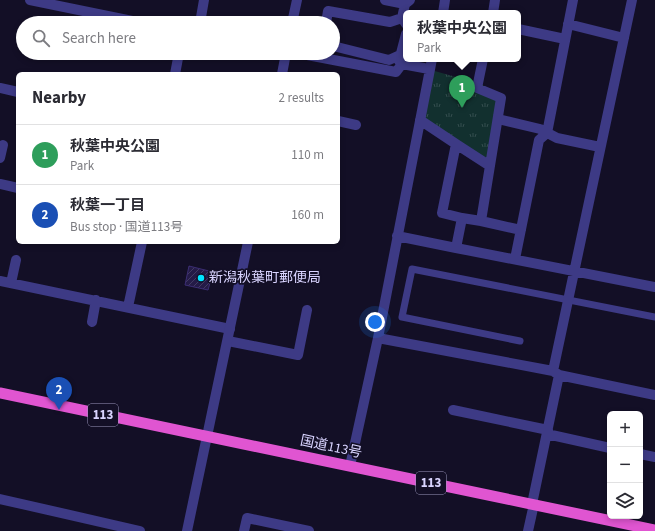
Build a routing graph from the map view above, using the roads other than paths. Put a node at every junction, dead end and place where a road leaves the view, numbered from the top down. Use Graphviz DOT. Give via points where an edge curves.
graph roads {
  1 [pos="30,0"];
  2 [pos="204,0"];
  3 [pos="297,0"];
  4 [pos="385,0"];
  5 [pos="446,0"];
  6 [pos="495,0"];
  7 [pos="573,0"];
  8 [pos="632,0"];
  9 [pos="408,2"];
  10 [pos="443,10"];
  11 [pos="493,10"];
  12 [pos="108,16"];
  13 [pos="201,16"];
  14 [pos="294,16"];
  15 [pos="327,16"];
  16 [pos="403,21"];
  17 [pos="568,24"];
  18 [pos="521,30"];
  19 [pos="624,38"];
  20 [pos="565,39"];
  21 [pos="403,44"];
  22 [pos="340,48"];
  23 [pos="400,55"];
  24 [pos="340,59"];
  25 [pos="177,60"];
  26 [pos="285,60"];
  27 [pos="482,62"];
  28 [pos="430,64"];
  29 [pos="174,72"];
  30 [pos="282,72"];
  31 [pos="396,72"];
  32 [pos="0,88"];
  33 [pos="16,92"];
  34 [pos="498,119"];
  35 [pos="420,120"];
  36 [pos="340,121"];
  37 [pos="356,125"];
  38 [pos="547,133"];
  39 [pos="456,144"];
  40 [pos="3,145"];
  41 [pos="600,147"];
  42 [pos="0,158"];
  43 [pos="490,166"];
  44 [pos="0,184"];
  45 [pos="16,188"];
  46 [pos="462,218"];
  47 [pos="481,221"];
  48 [pos="521,230"];
  49 [pos="397,236"];
  50 [pos="142,244"];
  51 [pos="248,244"];
  52 [pos="456,248"];
  53 [pos="515,259"];
  54 [pos="16,260"];
  55 [pos="574,272"];
  56 [pos="0,280"];
  57 [pos="11,283"];
  58 [pos="655,288"];
  59 [pos="569,299"];
  60 [pos="96,300"];
  61 [pos="128,307"];
  62 [pos="307,310"];
  63 [pos="655,316"];
  64 [pos="92,322"];
  65 [pos="230,329"];
  66 [pos="378,338"];
  67 [pos="228,341"];
  68 [pos="520,341"];
  69 [pos="556,373"];
  70 [pos="0,393"];
  71 [pos="655,395"];
  72 [pos="453,410"];
  73 [pos="548,432"];
  74 [pos="207,437"];
  75 [pos="607,447"];
  76 [pos="643,455"];
  77 [pos="655,458"];
  78 [pos="350,466"];
  79 [pos="0,499"];
  80 [pos="533,504"];
  81 [pos="655,530"];
  82 [pos="140,531"];
  83 [pos="187,531"];
  84 [pos="244,531"];
  85 [pos="308,531"];
  86 [pos="528,531"];
  1 -- 12 [label="street"];
  2 -- 13 [label="street"];
  3 -- 14 [label="street"];
  4 -- 9 [label="street"];
  5 -- 10 [label="street"];
  6 -- 11 [label="street"];
  7 -- 17 [label="street"];
  8 -- 19 [label="street"];
  15 -- 16 [label="street" via="328,11 390,22"];
  17 -- 19 [label="street"];
  17 -- 20 [label="street"];
  18 -- 20 [label="street"];
  19 -- 41 [label="street"];
  20 -- 38 [label="street"];
  21 -- 23 [label="street"];
  22 -- 23 [label="street" via="389,60"];
  23 -- 31 [label="street"];
  24 -- 31 [label="street"];
  25 -- 29 [label="street"];
  26 -- 30 [label="street"];
  27 -- 34 [label="street" via="477,88 501,98"];
  28 -- 31 [label="street" via="402,64"];
  28 -- 35 [label="street"];
  32 -- 33 [label="street"];
  34 -- 38 [label="street"];
  34 -- 43 [label="street"];
  35 -- 39 [label="street"];
  35 -- 49 [label="street"];
  36 -- 37 [label="street"];
  38 -- 41 [label="street" via="557,138"];
  38 -- 48 [label="street" via="539,140"];
  39 -- 43 [label="street"];
  39 -- 46 [label="street" via="442,213"];
  40 -- 42 [label="street"];
  41 -- 55 [label="street"];
  43 -- 47 [label="street"];
  44 -- 45 [label="street"];
  46 -- 47 [label="street"];
  46 -- 52 [label="street"];
  47 -- 48 [label="street"];
  48 -- 53 [label="street"];
  49 -- 52 [label="street"];
  49 -- 66 [label="street"];
  50 -- 61 [label="street"];
  51 -- 65 [label="street"];
  52 -- 53 [label="street"];
  53 -- 55 [label="street"];
  54 -- 57 [label="street"];
  55 -- 58 [label="street"];
  55 -- 59 [label="street"];
  56 -- 57 [label="street"];
  57 -- 60 [label="street"];
  59 -- 63 [label="lane"];
  59 -- 68 [label="lane" via="412,269 402,317"];
  59 -- 69 [label="street"];
  60 -- 61 [label="street"];
  60 -- 64 [label="street"];
  61 -- 65 [label="street"];
  62 -- 67 [label="street" via="298,355"];
  65 -- 67 [label="street"];
  66 -- 69 [label="street"];
  66 -- 78 [label="street"];
  67 -- 74 [label="street"];
  69 -- 71 [label="street"];
  69 -- 73 [label="street"];
  70 -- 74 [label="highway, 国道113号 / 113"];
  72 -- 73 [label="street"];
  73 -- 75 [label="street"];
  73 -- 80 [label="street"];
  74 -- 78 [label="highway, 国道113号 / 113"];
  74 -- 83 [label="street"];
  76 -- 77 [label="street"];
  78 -- 80 [label="highway, 国道113号 / 113"];
  79 -- 82 [label="street"];
  80 -- 81 [label="highway, 国道113号 / 113"];
  80 -- 86 [label="street"];
  84 -- 85 [label="street" via="246,518"];
}
